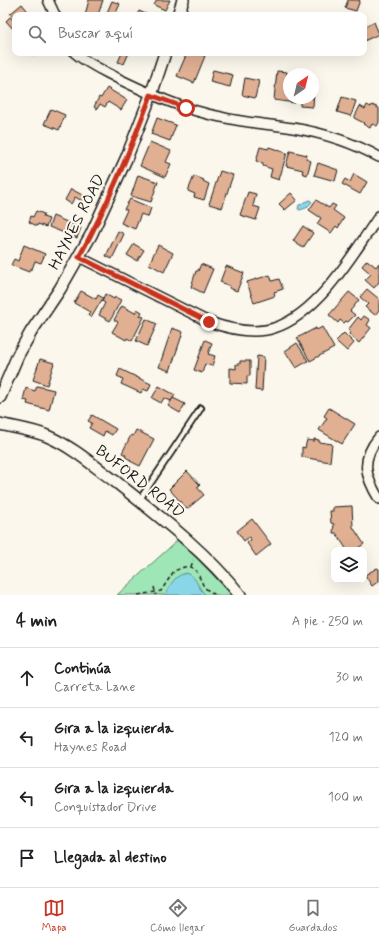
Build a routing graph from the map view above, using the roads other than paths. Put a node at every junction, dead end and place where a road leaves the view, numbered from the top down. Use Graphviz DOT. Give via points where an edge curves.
graph roads {
  1 [pos="48,0"];
  2 [pos="183,0"];
  3 [pos="54,12"];
  4 [pos="179,12"];
  5 [pos="79,56"];
  6 [pos="164,56"];
  7 [pos="151,95"];
  8 [pos="379,157"];
  9 [pos="379,216"];
  10 [pos="79,257"];
  11 [pos="0,397"];
  12 [pos="201,408"];
  13 [pos="0,424"];
  14 [pos="379,437"];
  15 [pos="139,500"];
  16 [pos="379,500"];
  17 [pos="240,595"];
  1 -- 3 [label="street"];
  2 -- 4 [label="street"];
  5 -- 7 [label="street"];
  6 -- 7 [label="street, HAYNES ROAD"];
  7 -- 8 [label="street" via="221,117 294,128 340,139"];
  7 -- 10 [label="street, HAYNES ROAD" via="112,191"];
  9 -- 10 [label="street" via="325,291 293,320 274,329 233,330 209,322"];
  10 -- 11 [label="street, HAYNES ROAD" via="18,355"];
  12 -- 15 [label="lane"];
  13 -- 15 [label="street, BUFORD ROAD" via="34,432 66,446"];
  14 -- 16 [label="street" via="370,452 366,466 368,480"];
  15 -- 17 [label="street, BUFORD ROAD" via="215,566"];
}
